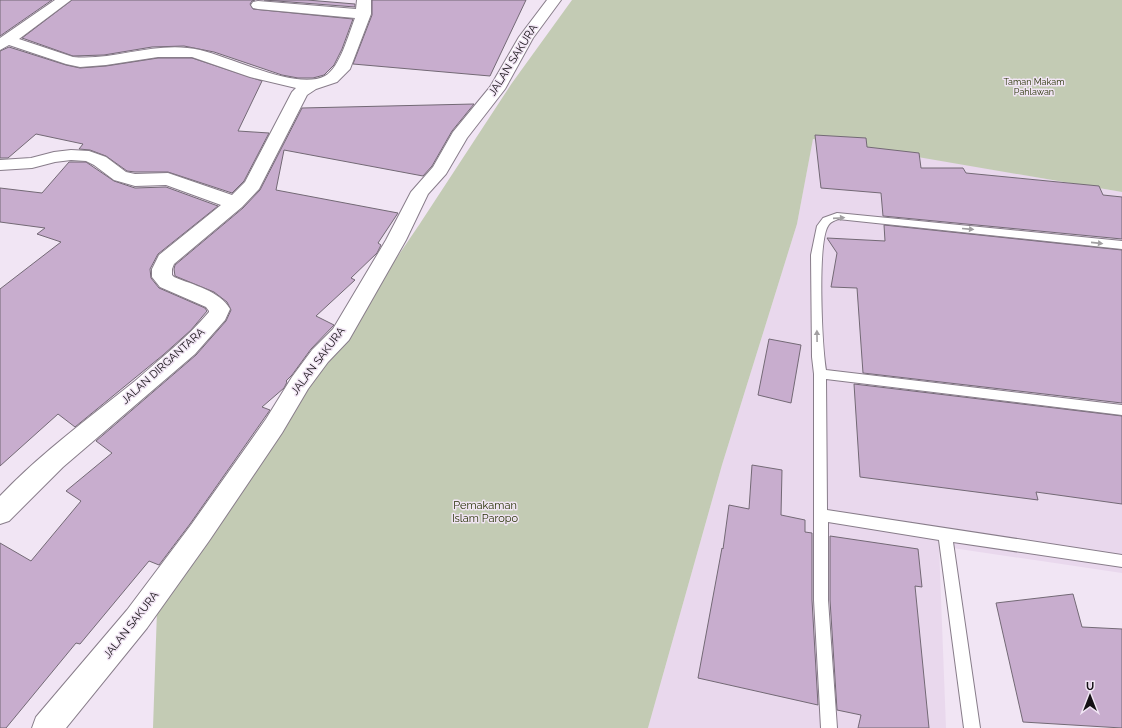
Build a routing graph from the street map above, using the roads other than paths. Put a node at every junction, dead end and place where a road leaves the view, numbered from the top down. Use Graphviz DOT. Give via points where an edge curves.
graph roads {
  1 [pos="64,0"];
  2 [pos="554,0"];
  3 [pos="258,5"];
  4 [pos="364,7"];
  5 [pos="4,42"];
  6 [pos="310,86"];
  7 [pos="0,165"];
  8 [pos="235,203"];
  9 [pos="1122,245"];
  10 [pos="820,374"];
  11 [pos="1122,410"];
  12 [pos="2,507"];
  13 [pos="821,515"];
  14 [pos="945,535"];
  15 [pos="1122,560"];
  16 [pos="46,728"];
  17 [pos="829,728"];
  18 [pos="972,728"];
  1 -- 5 [label="street"];
  2 -- 16 [label="street, JALAN SAKURA" via="526,37 496,89 459,136 440,170 420,192 396,240 341,334 300,383 274,426 200,534 137,619"];
  3 -- 4 [label="street"];
  4 -- 6 [label="street, JALAN DIRGANTARA" via="356,38 342,68 331,79"];
  5 -- 6 [label="street" via="80,62 149,53 195,53 249,72"];
  6 -- 8 [label="street, JALAN DIRGANTARA" via="296,97 260,173"];
  7 -- 8 [label="street" via="32,163 60,156 89,156 120,176 135,180 168,179"];
  8 -- 12 [label="street, JALAN DIRGANTARA" via="166,260 162,269 162,276 167,282 213,302 220,309 218,315 175,359"];
  10 -- 9 [label="lane, one-way" via="816,255 822,226 827,220 837,216"];
  10 -- 11 [label="lane"];
  10 -- 13 [label="lane"];
  13 -- 14 [label="lane"];
  13 -- 17 [label="lane" via="821,600"];
  14 -- 15 [label="lane"];
  14 -- 18 [label="lane"];
}
